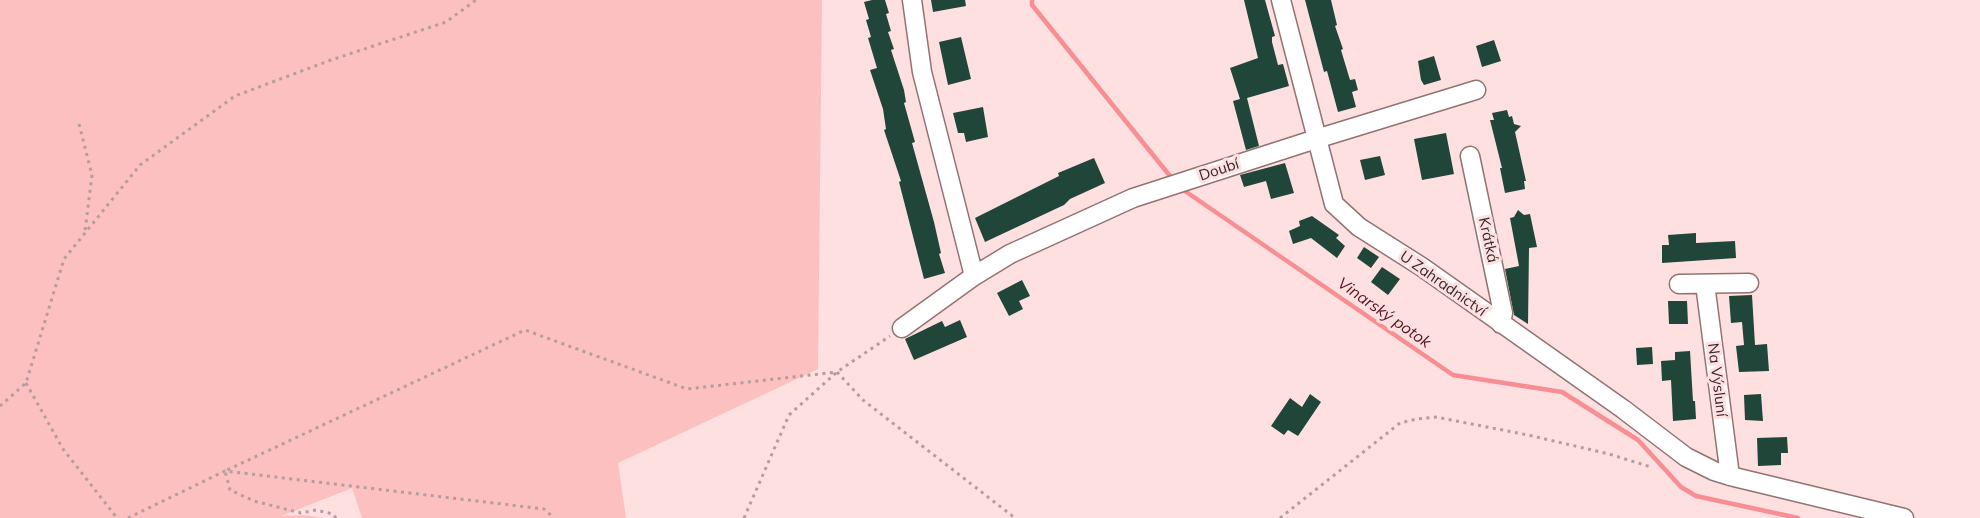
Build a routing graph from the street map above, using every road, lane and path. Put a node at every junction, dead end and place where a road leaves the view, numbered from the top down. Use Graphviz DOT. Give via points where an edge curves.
graph roads {
  1 [pos="476,0"];
  2 [pos="912,0"];
  3 [pos="1281,0"];
  4 [pos="1476,90"];
  5 [pos="79,124"];
  6 [pos="1316,139"];
  7 [pos="1470,156"];
  8 [pos="85,233"];
  9 [pos="974,276"];
  10 [pos="1749,283"];
  11 [pos="1679,284"];
  12 [pos="1705,284"];
  13 [pos="1501,324"];
  14 [pos="902,328"];
  15 [pos="837,372"];
  16 [pos="26,383"];
  17 [pos="0,406"];
  18 [pos="1651,467"];
  19 [pos="225,471"];
  20 [pos="1730,477"];
  21 [pos="117,518"];
  22 [pos="128,518"];
  23 [pos="336,518"];
  24 [pos="554,518"];
  25 [pos="744,518"];
  26 [pos="1015,518"];
  27 [pos="1280,518"];
  28 [pos="1904,518"];
  1 -- 8 [label="path" via="446,22 235,96 140,165"];
  2 -- 9 [label="street" via="922,72"];
  3 -- 6 [label="street, U Zahradnictví"];
  4 -- 6 [label="street, Doubí"];
  5 -- 8 [label="path" via="92,176"];
  6 -- 9 [label="street, Doubí" via="1133,198 1010,254"];
  6 -- 13 [label="street, U Zahradnictví" via="1334,204 1359,228"];
  7 -- 13 [label="street, Krátká" via="1503,313"];
  8 -- 16 [label="path" via="64,259"];
  9 -- 14 [label="street, Doubí"];
  10 -- 12 [label="street"];
  11 -- 12 [label="street"];
  12 -- 20 [label="street, Na Výsluní"];
  13 -- 20 [label="street, U Zahradnictví" via="1686,458"];
  14 -- 15 [label="path"];
  15 -- 19 [label="path" via="687,389 525,330"];
  15 -- 25 [label="path" via="789,415"];
  15 -- 26 [label="path" via="863,400"];
  16 -- 17 [label="path"];
  16 -- 21 [label="path" via="63,449"];
  18 -- 27 [label="path" via="1528,435 1436,417 1417,419 1400,423"];
  19 -- 22 [label="path"];
  19 -- 23 [label="path" via="230,490 254,501 301,513 316,510"];
  19 -- 24 [label="path" via="544,509"];
  20 -- 28 [label="street, U Zahradnictví"];
}
